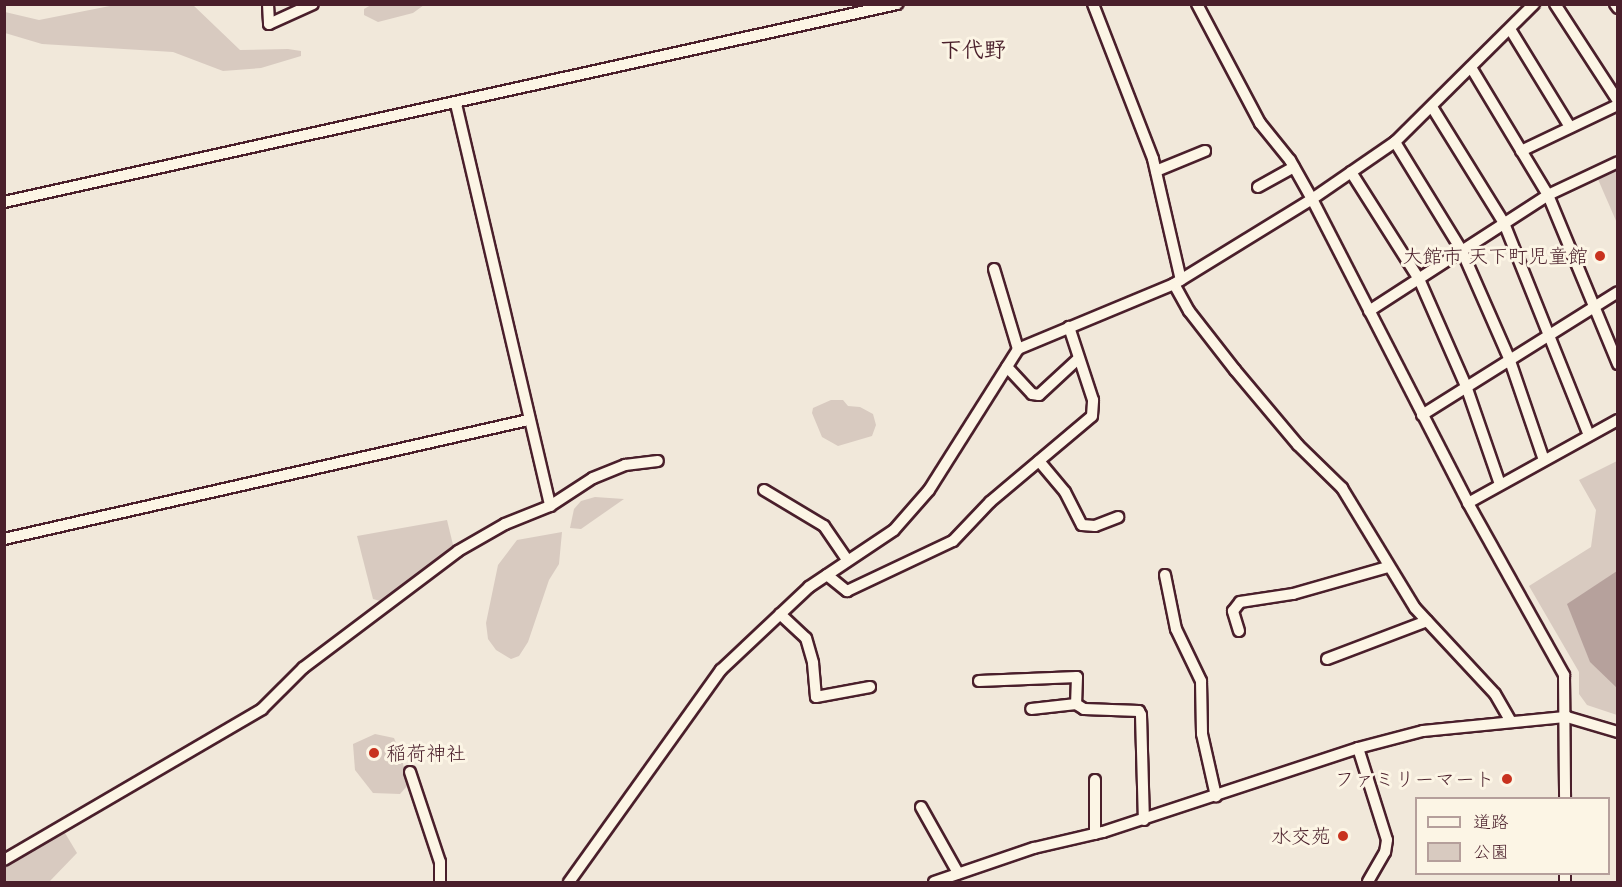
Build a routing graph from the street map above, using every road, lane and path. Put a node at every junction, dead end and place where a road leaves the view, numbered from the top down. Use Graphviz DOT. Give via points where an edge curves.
graph roads {
  1 [pos="268,4"];
  2 [pos="313,4"];
  3 [pos="897,4"];
  4 [pos="1093,4"];
  5 [pos="1197,4"];
  6 [pos="1534,4"];
  7 [pos="1555,4"];
  8 [pos="1510,29"];
  9 [pos="1472,69"];
  10 [pos="1617,103"];
  11 [pos="456,104"];
  12 [pos="1432,106"];
  13 [pos="1570,127"];
  14 [pos="1395,141"];
  15 [pos="1205,151"];
  16 [pos="1521,151"];
  17 [pos="1617,162"];
  18 [pos="1294,167"];
  19 [pos="1155,171"];
  20 [pos="1351,172"];
  21 [pos="1258,187"];
  22 [pos="1548,195"];
  23 [pos="1312,199"];
  24 [pos="4,202"];
  25 [pos="1504,223"];
  26 [pos="1462,251"];
  27 [pos="994,269"];
  28 [pos="1419,279"];
  29 [pos="1178,282"];
  30 [pos="1617,292"];
  31 [pos="1595,303"];
  32 [pos="1369,311"];
  33 [pos="1069,327"];
  34 [pos="1550,331"];
  35 [pos="1018,349"];
  36 [pos="1079,358"];
  37 [pos="1509,358"];
  38 [pos="1617,364"];
  39 [pos="1007,367"];
  40 [pos="1466,386"];
  41 [pos="1422,415"];
  42 [pos="528,420"];
  43 [pos="1617,420"];
  44 [pos="1589,435"];
  45 [pos="658,460"];
  46 [pos="1544,460"];
  47 [pos="1039,461"];
  48 [pos="1500,484"];
  49 [pos="764,489"];
  50 [pos="1468,503"];
  51 [pos="550,506"];
  52 [pos="1118,517"];
  53 [pos="4,538"];
  54 [pos="848,561"];
  55 [pos="1388,567"];
  56 [pos="827,575"];
  57 [pos="1164,575"];
  58 [pos="780,614"];
  59 [pos="1427,621"];
  60 [pos="1239,631"];
  61 [pos="1327,659"];
  62 [pos="979,681"];
  63 [pos="870,687"];
  64 [pos="1076,704"];
  65 [pos="1031,709"];
  66 [pos="1567,717"];
  67 [pos="1510,720"];
  68 [pos="1617,732"];
  69 [pos="1358,748"];
  70 [pos="410,772"];
  71 [pos="1095,780"];
  72 [pos="1216,796"];
  73 [pos="1565,797"];
  74 [pos="921,807"];
  75 [pos="1144,820"];
  76 [pos="1095,834"];
  77 [pos="4,860"];
  78 [pos="958,873"];
  79 [pos="440,882"];
  80 [pos="569,882"];
  81 [pos="934,882"];
  82 [pos="1368,882"];
  1 -- 2 [label="street" via="269,24"];
  3 -- 11 [label="street"];
  4 -- 19 [label="street"];
  5 -- 18 [label="street" via="1260,123"];
  6 -- 8 [label="street"];
  7 -- 10 [label="street"];
  8 -- 9 [label="street"];
  8 -- 13 [label="street"];
  9 -- 12 [label="street"];
  9 -- 16 [label="street"];
  10 -- 13 [label="street"];
  11 -- 24 [label="street"];
  11 -- 42 [label="street"];
  12 -- 14 [label="street"];
  12 -- 25 [label="street"];
  13 -- 16 [label="street"];
  14 -- 20 [label="street"];
  14 -- 26 [label="street"];
  15 -- 19 [label="street"];
  16 -- 22 [label="street"];
  17 -- 22 [label="street"];
  18 -- 21 [label="street"];
  18 -- 23 [label="street"];
  19 -- 29 [label="street"];
  20 -- 23 [label="street"];
  20 -- 28 [label="street"];
  22 -- 25 [label="street"];
  22 -- 31 [label="street"];
  23 -- 29 [label="street"];
  23 -- 32 [label="street"];
  25 -- 26 [label="street"];
  25 -- 34 [label="street"];
  26 -- 28 [label="street"];
  26 -- 37 [label="street"];
  27 -- 35 [label="street"];
  28 -- 32 [label="street"];
  28 -- 40 [label="street"];
  29 -- 33 [label="street"];
  29 -- 55 [label="street" via="1189,311 1235,370 1298,445 1342,488"];
  30 -- 31 [label="street"];
  31 -- 34 [label="street"];
  31 -- 38 [label="street"];
  32 -- 41 [label="street"];
  33 -- 35 [label="street"];
  33 -- 36 [label="street"];
  34 -- 37 [label="street"];
  34 -- 44 [label="street"];
  35 -- 39 [label="street"];
  36 -- 39 [label="street" via="1039,395 1032,394"];
  36 -- 47 [label="street" via="1093,400 1092,416"];
  37 -- 40 [label="street"];
  37 -- 46 [label="street"];
  39 -- 54 [label="street" via="929,490 894,530"];
  40 -- 41 [label="street"];
  40 -- 48 [label="street"];
  41 -- 50 [label="street"];
  42 -- 51 [label="street"];
  42 -- 53 [label="street"];
  43 -- 44 [label="street"];
  44 -- 46 [label="street"];
  45 -- 51 [label="street" via="625,465 592,478"];
  46 -- 48 [label="street"];
  47 -- 52 [label="street" via="1065,492 1082,525 1095,526"];
  47 -- 56 [label="street" via="953,541 928,555 847,591"];
  48 -- 50 [label="street"];
  49 -- 54 [label="street" via="824,526"];
  50 -- 66 [label="street" via="1564,675"];
  51 -- 77 [label="street" via="505,524 458,551 303,668 262,709"];
  54 -- 56 [label="street"];
  55 -- 59 [label="street"];
  55 -- 60 [label="street" via="1293,594 1240,602 1233,611"];
  56 -- 58 [label="street"];
  57 -- 72 [label="street" via="1176,629 1201,681 1202,734"];
  58 -- 63 [label="street" via="806,638 816,697"];
  58 -- 80 [label="street" via="721,670"];
  59 -- 61 [label="street"];
  59 -- 67 [label="street" via="1495,694"];
  62 -- 64 [label="street" via="1077,678"];
  64 -- 65 [label="street"];
  64 -- 75 [label="street" via="1084,709 1139,711"];
  66 -- 67 [label="street"];
  66 -- 68 [label="street"];
  66 -- 73 [label="street"];
  67 -- 69 [label="street" via="1423,731"];
  69 -- 72 [label="street"];
  69 -- 82 [label="street" via="1387,840 1385,852"];
  70 -- 79 [label="street" via="440,862"];
  71 -- 76 [label="street"];
  72 -- 75 [label="street"];
  74 -- 78 [label="street"];
  75 -- 76 [label="street"];
  76 -- 78 [label="street" via="1034,848"];
  78 -- 81 [label="street"];
}
